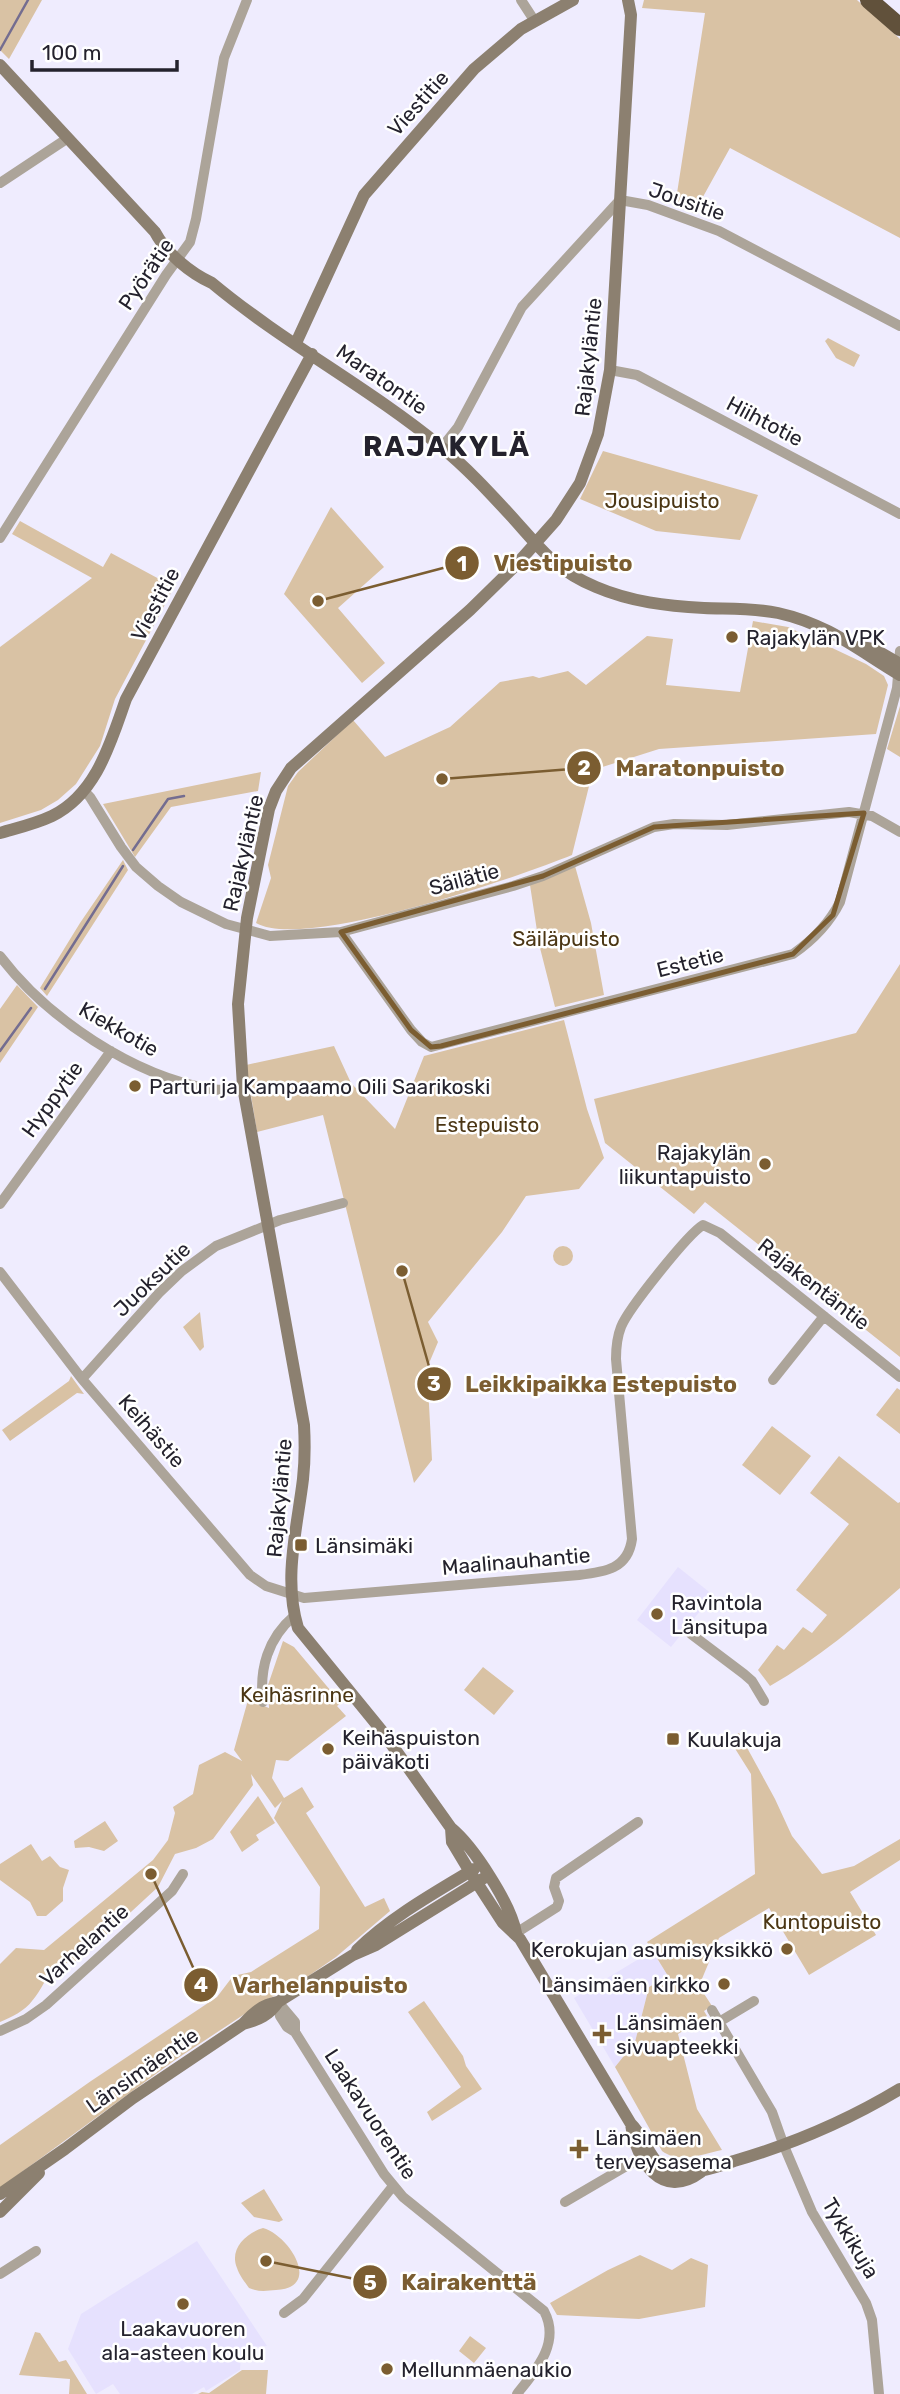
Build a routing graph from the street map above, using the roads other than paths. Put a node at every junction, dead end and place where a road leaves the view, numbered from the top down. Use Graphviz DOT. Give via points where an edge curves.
graph roads {
  1 [pos="247,0"];
  2 [pos="521,0"];
  3 [pos="573,0"];
  4 [pos="628,0"];
  5 [pos="869,0"];
  6 [pos="534,20"];
  7 [pos="900,27"];
  8 [pos="0,65"];
  9 [pos="68,138"];
  10 [pos="0,183"];
  11 [pos="620,200"];
  12 [pos="181,257"];
  13 [pos="900,326"];
  14 [pos="296,343"];
  15 [pos="312,354"];
  16 [pos="610,370"];
  17 [pos="442,447"];
  18 [pos="900,513"];
  19 [pos="0,538"];
  20 [pos="535,544"];
  21 [pos="899,665"];
  22 [pos="83,790"];
  23 [pos="863,813"];
  24 [pos="900,832"];
  25 [pos="0,833"];
  26 [pos="246,929"];
  27 [pos="341,932"];
  28 [pos="0,956"];
  29 [pos="111,1051"];
  30 [pos="243,1087"];
  31 [pos="343,1203"];
  32 [pos="0,1204"];
  33 [pos="703,1225"];
  34 [pos="268,1226"];
  35 [pos="0,1272"];
  36 [pos="824,1316"];
  37 [pos="900,1377"];
  38 [pos="82,1379"];
  39 [pos="773,1380"];
  40 [pos="292,1595"];
  41 [pos="294,1616"];
  42 [pos="691,1634"];
  43 [pos="764,1701"];
  44 [pos="263,1702"];
  45 [pos="638,1822"];
  46 [pos="183,1874"];
  47 [pos="479,1874"];
  48 [pos="516,1933"];
  49 [pos="754,2001"];
  50 [pos="278,2002"];
  51 [pos="712,2010"];
  52 [pos="719,2022"];
  53 [pos="0,2031"];
  54 [pos="900,2089"];
  55 [pos="784,2146"];
  56 [pos="65,2149"];
  57 [pos="647,2155"];
  58 [pos="393,2186"];
  59 [pos="0,2194"];
  60 [pos="565,2202"];
  61 [pos="0,2212"];
  62 [pos="36,2251"];
  63 [pos="0,2274"];
  64 [pos="284,2313"];
  65 [pos="517,2394"];
  66 [pos="879,2394"];
  1 -- 12 [label="street, Pyörätie" via="225,58 196,219"];
  2 -- 6 [label="street"];
  3 -- 6 [label="street, Viestitie"];
  4 -- 11 [label="street, Rajakyläntie" via="631,15"];
  5 -- 7 [label="highway"];
  6 -- 14 [label="street, Viestitie" via="474,69 364,195"];
  8 -- 9 [label="street, Maratontie"];
  9 -- 10 [label="street"];
  9 -- 12 [label="street, Maratontie" via="159,240"];
  11 -- 13 [label="street, Jousitie" via="648,205 719,231"];
  11 -- 16 [label="street, Rajakyläntie"];
  11 -- 17 [label="street, Jousitie" via="522,307 458,427"];
  12 -- 14 [label="street, Maratontie"];
  12 -- 19 [label="street, Pyörätie"];
  14 -- 15 [label="street, Maratontie"];
  15 -- 17 [label="street, Maratontie"];
  15 -- 22 [label="street, Viestitie" via="126,699 104,759"];
  16 -- 18 [label="street, Hiihtotie" via="637,375"];
  16 -- 20 [label="street, Rajakyläntie" via="588,464 569,502"];
  17 -- 20 [label="street, Maratontie"];
  20 -- 21 [label="street, Maratontie" via="576,578 619,596 802,619 860,647 874,649"];
  20 -- 26 [label="street, Rajakyläntie" via="470,610 291,768 269,809"];
  21 -- 23 [label="street, Estetie"];
  22 -- 25 [label="street, Viestitie" via="52,816"];
  22 -- 26 [label="street, Säilätie" via="136,867 158,886 203,914"];
  23 -- 24 [label="street"];
  23 -- 27 [label="street, Säilätie" via="654,827 543,876"];
  23 -- 27 [label="street, Estetie" via="836,908 816,935 793,954 442,1046 422,1042 411,1030"];
  26 -- 27 [label="street, Säilätie" via="270,936"];
  26 -- 30 [label="street, Rajakyläntie" via="238,1003"];
  28 -- 29 [label="street, Kiekkotie" via="45,1006"];
  29 -- 30 [label="street, Kiekkotie" via="211,1089"];
  29 -- 32 [label="street, Hyppytie"];
  30 -- 34 [label="street, Rajakyläntie"];
  31 -- 34 [label="street, Juoksutie"];
  33 -- 36 [label="street, Rajakentäntie" via="720,1233"];
  33 -- 40 [label="street, Maalinauhantie" via="624,1319 617,1340 632,1539 621,1564 579,1575 314,1598"];
  34 -- 38 [label="street, Juoksutie" via="216,1246 182,1271"];
  34 -- 40 [label="street, Rajakyläntie" via="304,1425"];
  35 -- 38 [label="street, Keihästie"];
  36 -- 37 [label="street, Rajakentäntie"];
  36 -- 39 [label="street"];
  38 -- 40 [label="street, Keihästie" via="250,1575"];
  40 -- 41 [label="street, Rajakyläntie"];
  41 -- 44 [label="street" via="276,1633 270,1647 263,1671"];
  41 -- 47 [label="street" via="304,1638 461,1836"];
  42 -- 43 [label="street" via="752,1681"];
  45 -- 48 [label="street" via="556,1878 557,1907"];
  46 -- 53 [label="street, Varhelantie" via="172,1891 46,2005"];
  47 -- 48 [label="street" via="503,1923"];
  47 -- 50 [label="street, Länsimäentie" via="376,1945"];
  48 -- 57 [label="street"];
  49 -- 52 [label="street"];
  50 -- 56 [label="street, Länsimäentie" via="257,2021 243,2024"];
  50 -- 58 [label="street, Laakavuorentie" via="280,2015"];
  51 -- 52 [label="street, Tykkikuja"];
  52 -- 55 [label="street, Tykkikuja" via="772,2112"];
  54 -- 55 [label="street" via="841,2122"];
  55 -- 57 [label="street" via="671,2183 657,2176"];
  55 -- 66 [label="street, Tykkikuja" via="812,2212 866,2303 872,2320"];
  56 -- 59 [label="street, Länsimäentie"];
  56 -- 61 [label="street, Länsimäentie"];
  57 -- 60 [label="street"];
  58 -- 64 [label="street" via="303,2299"];
  58 -- 65 [label="street, Laakavuorentie" via="410,2205 544,2311 550,2327 548,2348"];
  62 -- 63 [label="street"];
}
